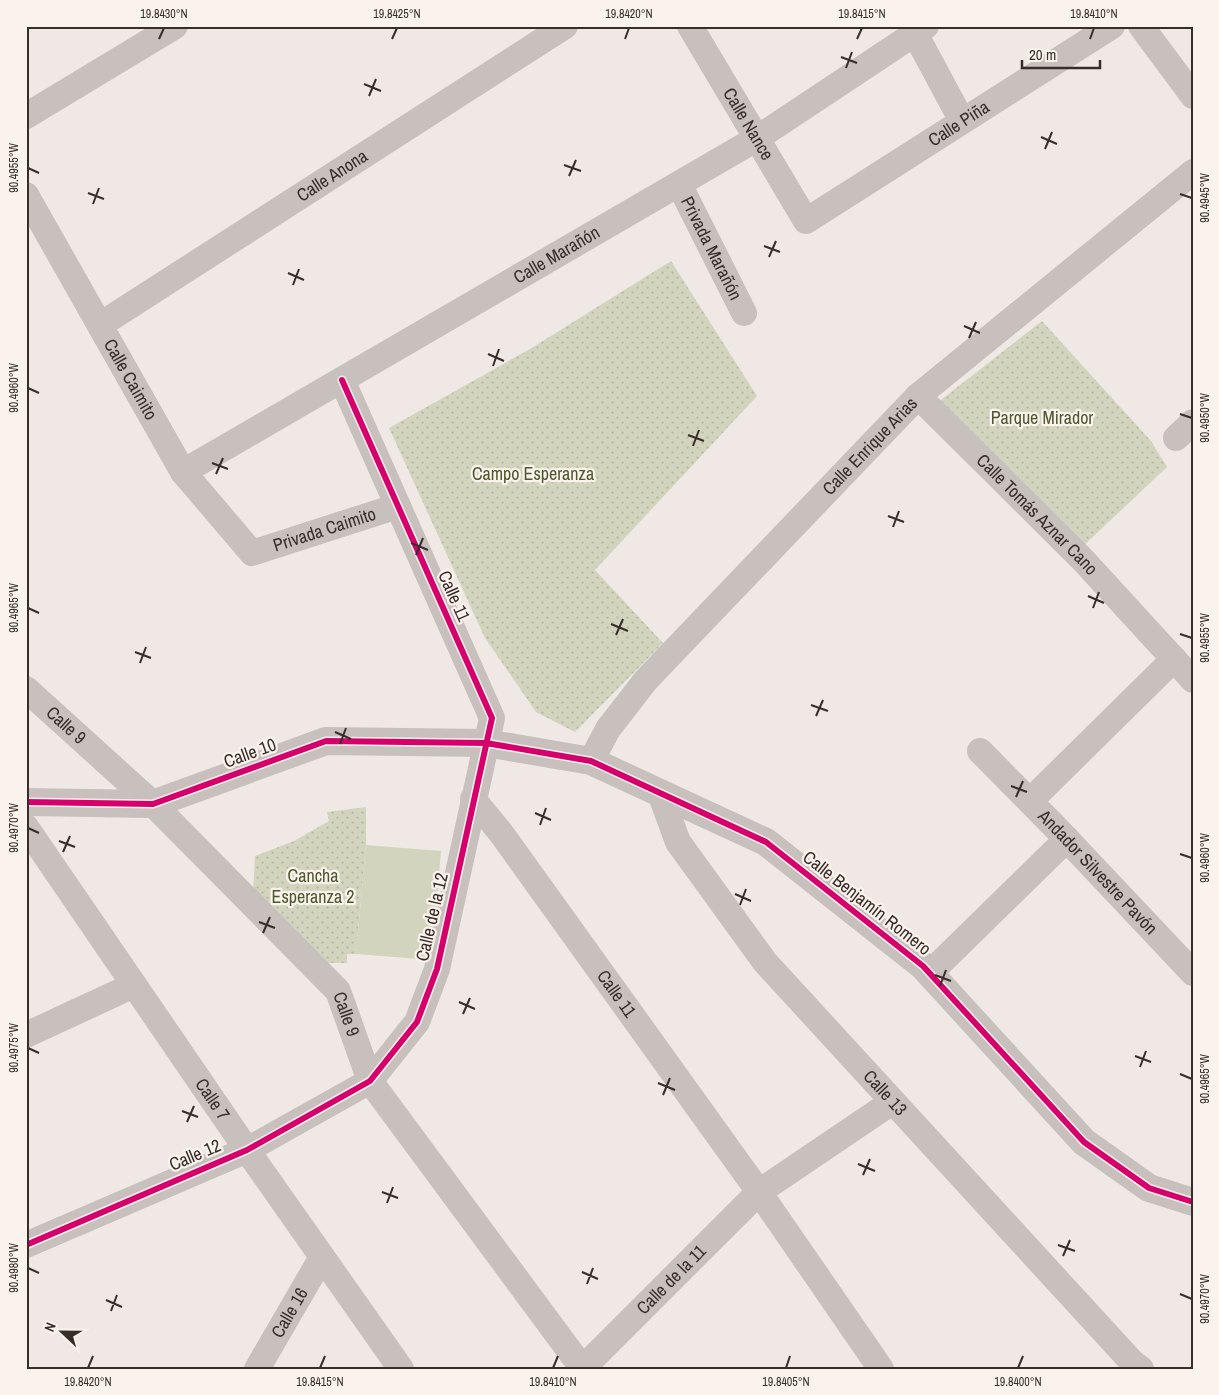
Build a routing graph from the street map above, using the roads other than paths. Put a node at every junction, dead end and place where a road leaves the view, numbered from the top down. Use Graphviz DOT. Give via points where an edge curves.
graph roads {
  1 [pos="175,26"];
  2 [pos="564,26"];
  3 [pos="690,26"];
  4 [pos="1112,26"];
  5 [pos="1141,26"];
  6 [pos="917,28"];
  7 [pos="1193,96"];
  8 [pos="26,116"];
  9 [pos="962,121"];
  10 [pos="756,139"];
  11 [pos="1193,172"];
  12 [pos="679,184"];
  13 [pos="26,195"];
  14 [pos="806,221"];
  15 [pos="744,313"];
  16 [pos="100,326"];
  17 [pos="342,380"];
  18 [pos="918,396"];
  19 [pos="183,472"];
  20 [pos="398,506"];
  21 [pos="252,553"];
  22 [pos="1174,660"];
  23 [pos="1193,680"];
  24 [pos="26,689"];
  25 [pos="486,743"];
  26 [pos="980,750"];
  27 [pos="591,761"];
  28 [pos="660,793"];
  29 [pos="473,799"];
  30 [pos="1030,801"];
  31 [pos="26,802"];
  32 [pos="153,804"];
  33 [pos="26,827"];
  34 [pos="1067,839"];
  35 [pos="930,973"];
  36 [pos="1193,973"];
  37 [pos="134,986"];
  38 [pos="26,1035"];
  39 [pos="370,1081"];
  40 [pos="892,1102"];
  41 [pos="247,1150"];
  42 [pos="759,1192"];
  43 [pos="1193,1202"];
  44 [pos="26,1245"];
  45 [pos="322,1257"];
  46 [pos="870,1364"];
  47 [pos="1133,1367"];
  48 [pos="583,1368"];
  49 [pos="257,1369"];
  50 [pos="401,1369"];
  1 -- 8 [label="street"];
  2 -- 16 [label="street, Calle Anona"];
  3 -- 10 [label="street, Calle Nance"];
  4 -- 9 [label="street, Calle Piña"];
  5 -- 7 [label="street"];
  6 -- 9 [label="street"];
  6 -- 10 [label="street, Calle Marañón"];
  9 -- 14 [label="street, Calle Piña"];
  10 -- 12 [label="street, Calle Marañón"];
  10 -- 14 [label="street, Calle Nance"];
  11 -- 18 [label="street, Calle Enrique Arias"];
  12 -- 15 [label="street, Privada Marañón"];
  12 -- 17 [label="street, Calle Marañón"];
  13 -- 16 [label="street, Calle Caimito"];
  16 -- 19 [label="street, Calle Caimito"];
  17 -- 19 [label="street, Calle Marañón"];
  17 -- 20 [label="street, Calle 11"];
  18 -- 22 [label="street, Calle Tomás Aznar Cano" via="1084,560"];
  18 -- 27 [label="street, Calle Enrique Arias" via="646,680 608,729"];
  19 -- 21 [label="street, Calle Caimito"];
  20 -- 21 [label="street, Privada Caimito"];
  20 -- 25 [label="street, Calle 11" via="492,718"];
  22 -- 23 [label="street, Calle Tomás Aznar Cano"];
  22 -- 30 [label="street"];
  24 -- 32 [label="street, Calle 9"];
  25 -- 27 [label="street, Calle Benjamín Romero"];
  25 -- 29 [label="street, Calle de la 12"];
  25 -- 32 [label="street, Calle 10" via="326,741"];
  26 -- 30 [label="street, Andador Silvestre Pavón"];
  27 -- 28 [label="street, Calle Benjamín Romero"];
  28 -- 35 [label="street, Calle Benjamín Romero" via="766,842"];
  28 -- 40 [label="street, Calle 13" via="678,842 765,962"];
  29 -- 39 [label="street, Calle de la 12" via="437,969 416,1022"];
  29 -- 42 [label="street, Calle 11" via="501,833"];
  30 -- 34 [label="street, Andador Silvestre Pavón"];
  31 -- 32 [label="street, Calle 10"];
  32 -- 39 [label="street, Calle 9" via="338,991"];
  33 -- 37 [label="street, Calle 7"];
  34 -- 35 [label="street"];
  34 -- 36 [label="street, Andador Silvestre Pavón"];
  35 -- 43 [label="street, Calle Benjamín Romero" via="1084,1142 1149,1188"];
  37 -- 38 [label="street"];
  37 -- 41 [label="street, Calle 7"];
  39 -- 41 [label="street, Calle 12"];
  39 -- 48 [label="street, Calle 9"];
  40 -- 42 [label="street"];
  40 -- 47 [label="street, Calle 13"];
  41 -- 44 [label="street, Calle 12"];
  41 -- 45 [label="street, Calle 7"];
  42 -- 46 [label="street, Calle 11"];
  42 -- 48 [label="street, Calle de la 11"];
  45 -- 49 [label="street, Calle 16"];
  45 -- 50 [label="street, Calle 7"];
}
